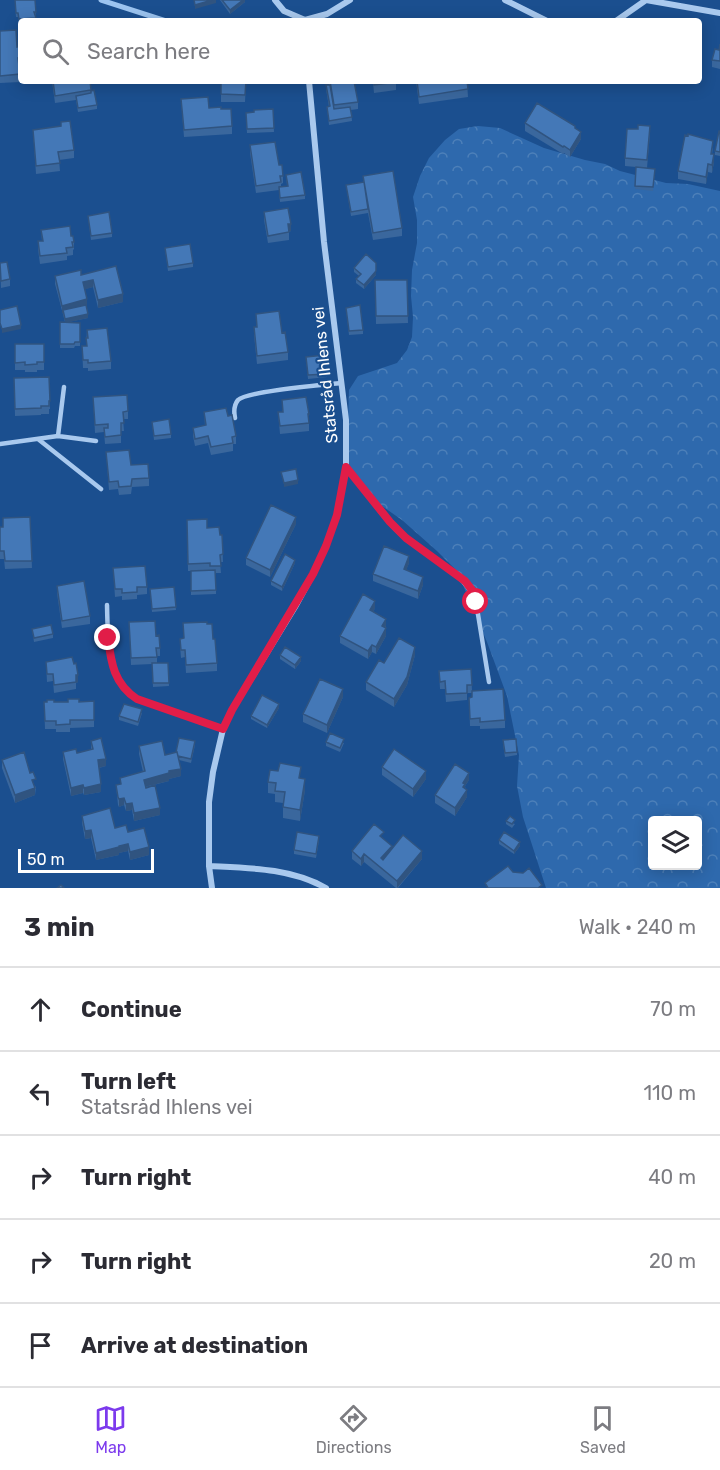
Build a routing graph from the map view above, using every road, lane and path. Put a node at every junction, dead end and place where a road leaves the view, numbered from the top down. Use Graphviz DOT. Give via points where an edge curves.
graph roads {
  1 [pos="275,0"];
  2 [pos="350,0"];
  3 [pos="505,0"];
  4 [pos="646,0"];
  5 [pos="720,13"];
  6 [pos="300,18"];
  7 [pos="312,18"];
  8 [pos="541,18"];
  9 [pos="620,18"];
  10 [pos="309,84"];
  11 [pos="341,383"];
  12 [pos="64,387"];
  13 [pos="235,418"];
  14 [pos="58,436"];
  15 [pos="38,439"];
  16 [pos="96,441"];
  17 [pos="0,444"];
  18 [pos="346,467"];
  19 [pos="101,489"];
  20 [pos="107,605"];
  21 [pos="489,682"];
  22 [pos="223,729"];
  23 [pos="209,866"];
  24 [pos="212,888"];
  25 [pos="327,888"];
  1 -- 6 [label="street" via="284,11"];
  2 -- 7 [label="street"];
  3 -- 8 [label="street"];
  4 -- 5 [label="street"];
  4 -- 9 [label="street"];
  10 -- 11 [label="street, Statsråd Ihlens vei"];
  11 -- 13 [label="lane" via="240,398"];
  11 -- 18 [label="street, Statsråd Ihlens vei"];
  12 -- 14 [label="lane"];
  14 -- 15 [label="lane"];
  14 -- 16 [label="lane"];
  15 -- 17 [label="lane"];
  15 -- 19 [label="lane"];
  18 -- 21 [label="lane" via="406,538 472,590"];
  18 -- 22 [label="street, Statsråd Ihlens vei" via="337,515 313,574"];
  20 -- 22 [label="lane" via="112,666 128,693"];
  22 -- 23 [label="street, Statsråd Ihlens vei" via="209,802"];
  23 -- 24 [label="street, Statsråd Ihlens vei"];
  23 -- 25 [label="street" via="283,872"];
}
